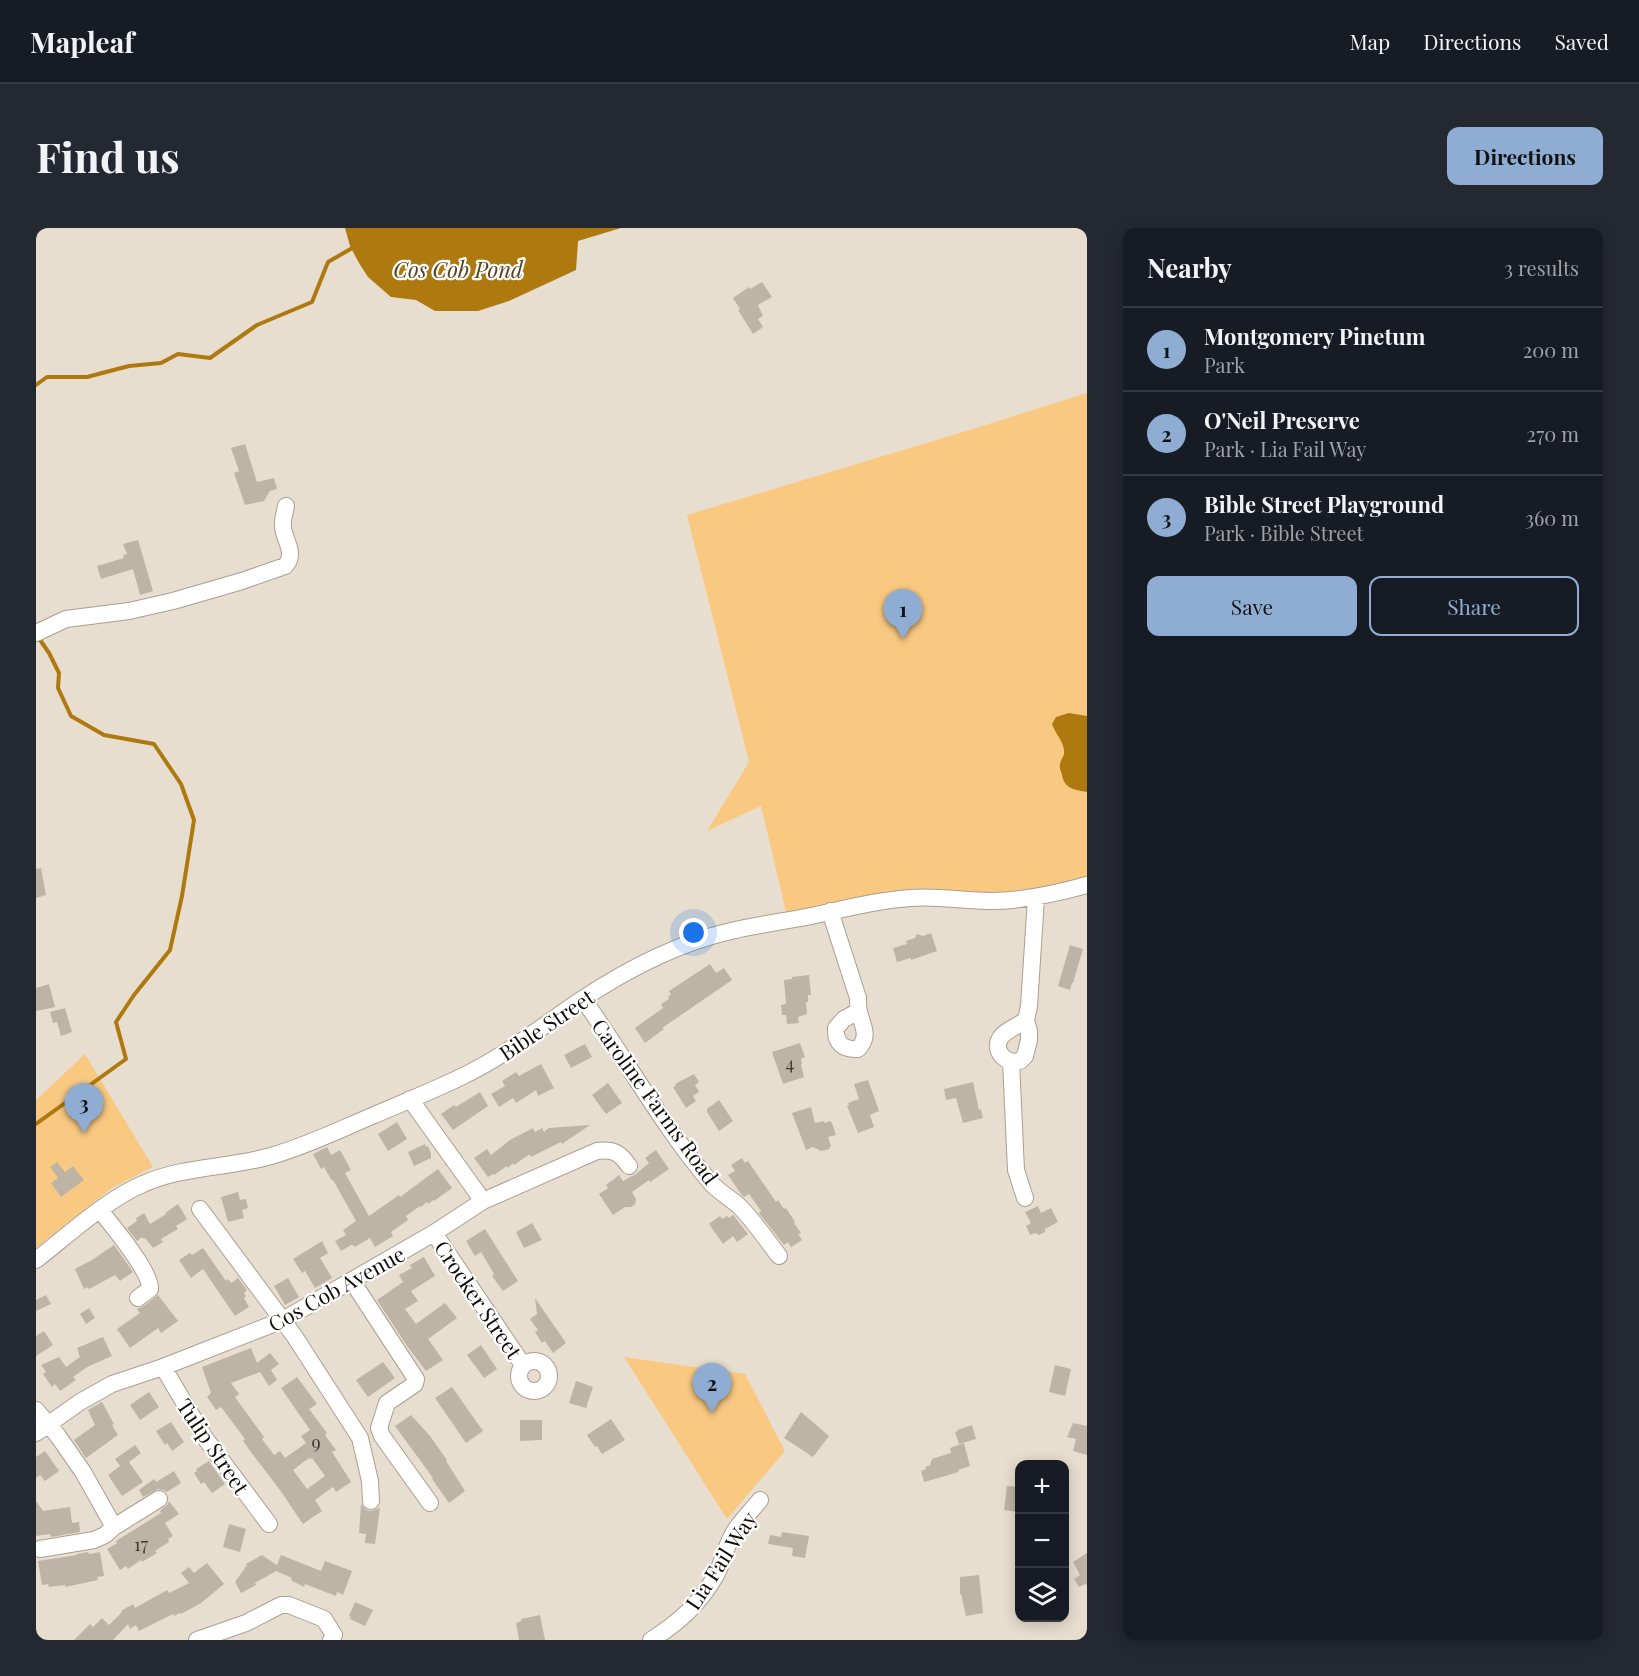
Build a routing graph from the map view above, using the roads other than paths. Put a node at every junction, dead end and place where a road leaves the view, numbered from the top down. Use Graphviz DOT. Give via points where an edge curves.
graph roads {
  1 [pos="286,506"];
  2 [pos="39,632"];
  3 [pos="1087,885"];
  4 [pos="1036,897"];
  5 [pos="830,911"];
  6 [pos="583,999"];
  7 [pos="859,1011"];
  8 [pos="1026,1020"];
  9 [pos="1011,1061"];
  10 [pos="410,1099"];
  11 [pos="629,1166"];
  12 [pos="1025,1198"];
  13 [pos="483,1202"];
  14 [pos="200,1209"];
  15 [pos="100,1210"];
  16 [pos="434,1233"];
  17 [pos="779,1256"];
  18 [pos="36,1260"];
  19 [pos="352,1281"];
  20 [pos="138,1298"];
  21 [pos="283,1320"];
  22 [pos="524,1365"];
  23 [pos="164,1366"];
  24 [pos="36,1410"];
  25 [pos="42,1429"];
  26 [pos="159,1499"];
  27 [pos="760,1500"];
  28 [pos="371,1501"];
  29 [pos="430,1503"];
  30 [pos="269,1524"];
  31 [pos="114,1527"];
  32 [pos="40,1549"];
  33 [pos="332,1637"];
  34 [pos="196,1640"];
  35 [pos="651,1640"];
  1 -- 2 [label="street" via="283,527 290,555 285,566 129,611 66,619"];
  3 -- 4 [label="street, Bible Street"];
  4 -- 5 [label="street, Bible Street" via="993,901 911,898"];
  4 -- 8 [label="street"];
  5 -- 6 [label="street, Bible Street" via="697,941 637,967"];
  5 -- 7 [label="street"];
  6 -- 10 [label="street, Bible Street" via="496,1059"];
  6 -- 17 [label="street, Caroline Farms Road" via="683,1147 712,1184 749,1217"];
  8 -- 9 [label="street" via="1028,1049 1020,1061"];
  8 -- 9 [label="street" via="1000,1038 999,1051"];
  9 -- 12 [label="street" via="1016,1170"];
  10 -- 13 [label="street"];
  10 -- 15 [label="street, Bible Street" via="280,1153 159,1178 133,1188"];
  11 -- 13 [label="street, Cos Cob Avenue" via="615,1152 597,1151"];
  13 -- 16 [label="street, Cos Cob Avenue"];
  14 -- 21 [label="street"];
  15 -- 18 [label="street, Bible Street"];
  15 -- 20 [label="street" via="149,1278 150,1289"];
  16 -- 19 [label="street, Cos Cob Avenue"];
  16 -- 22 [label="street, Crocker Street"];
  19 -- 21 [label="street, Cos Cob Avenue"];
  19 -- 29 [label="street" via="416,1379 415,1384 387,1402 379,1428"];
  21 -- 23 [label="street, Cos Cob Avenue"];
  21 -- 28 [label="street" via="360,1438"];
  23 -- 25 [label="street, Cos Cob Avenue" via="95,1392"];
  23 -- 30 [label="street, Tulip Street" via="206,1438"];
  24 -- 25 [label="street"];
  25 -- 31 [label="street" via="58,1436"];
  26 -- 31 [label="street"];
  27 -- 35 [label="street, Lia Fail Way" via="736,1528 717,1574 699,1600 687,1614"];
  31 -- 32 [label="street" via="94,1540"];
  33 -- 34 [label="street" via="324,1619 281,1605 246,1623"];
}
